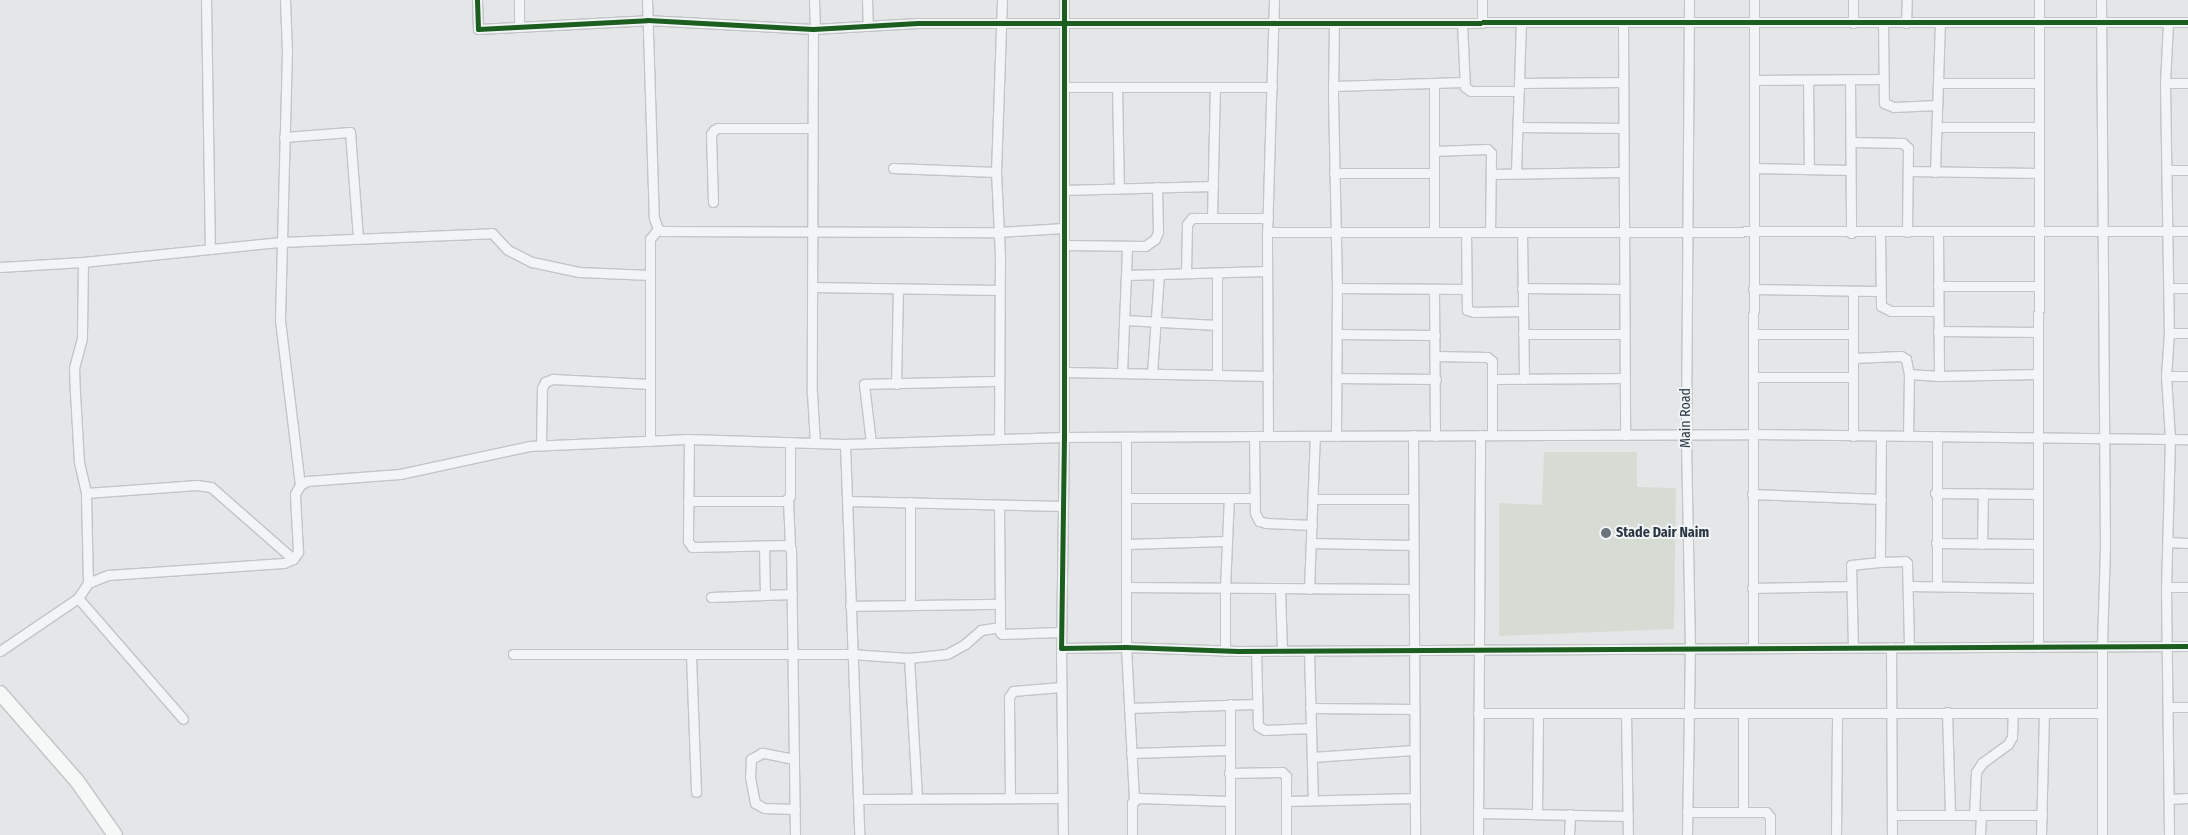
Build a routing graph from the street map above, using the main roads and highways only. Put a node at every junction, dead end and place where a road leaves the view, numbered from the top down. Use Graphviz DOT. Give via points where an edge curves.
graph roads {
  1 [pos="0,693"];
  2 [pos="115,835"];
  1 -- 2 [label="main road" via="56,755"];
}
